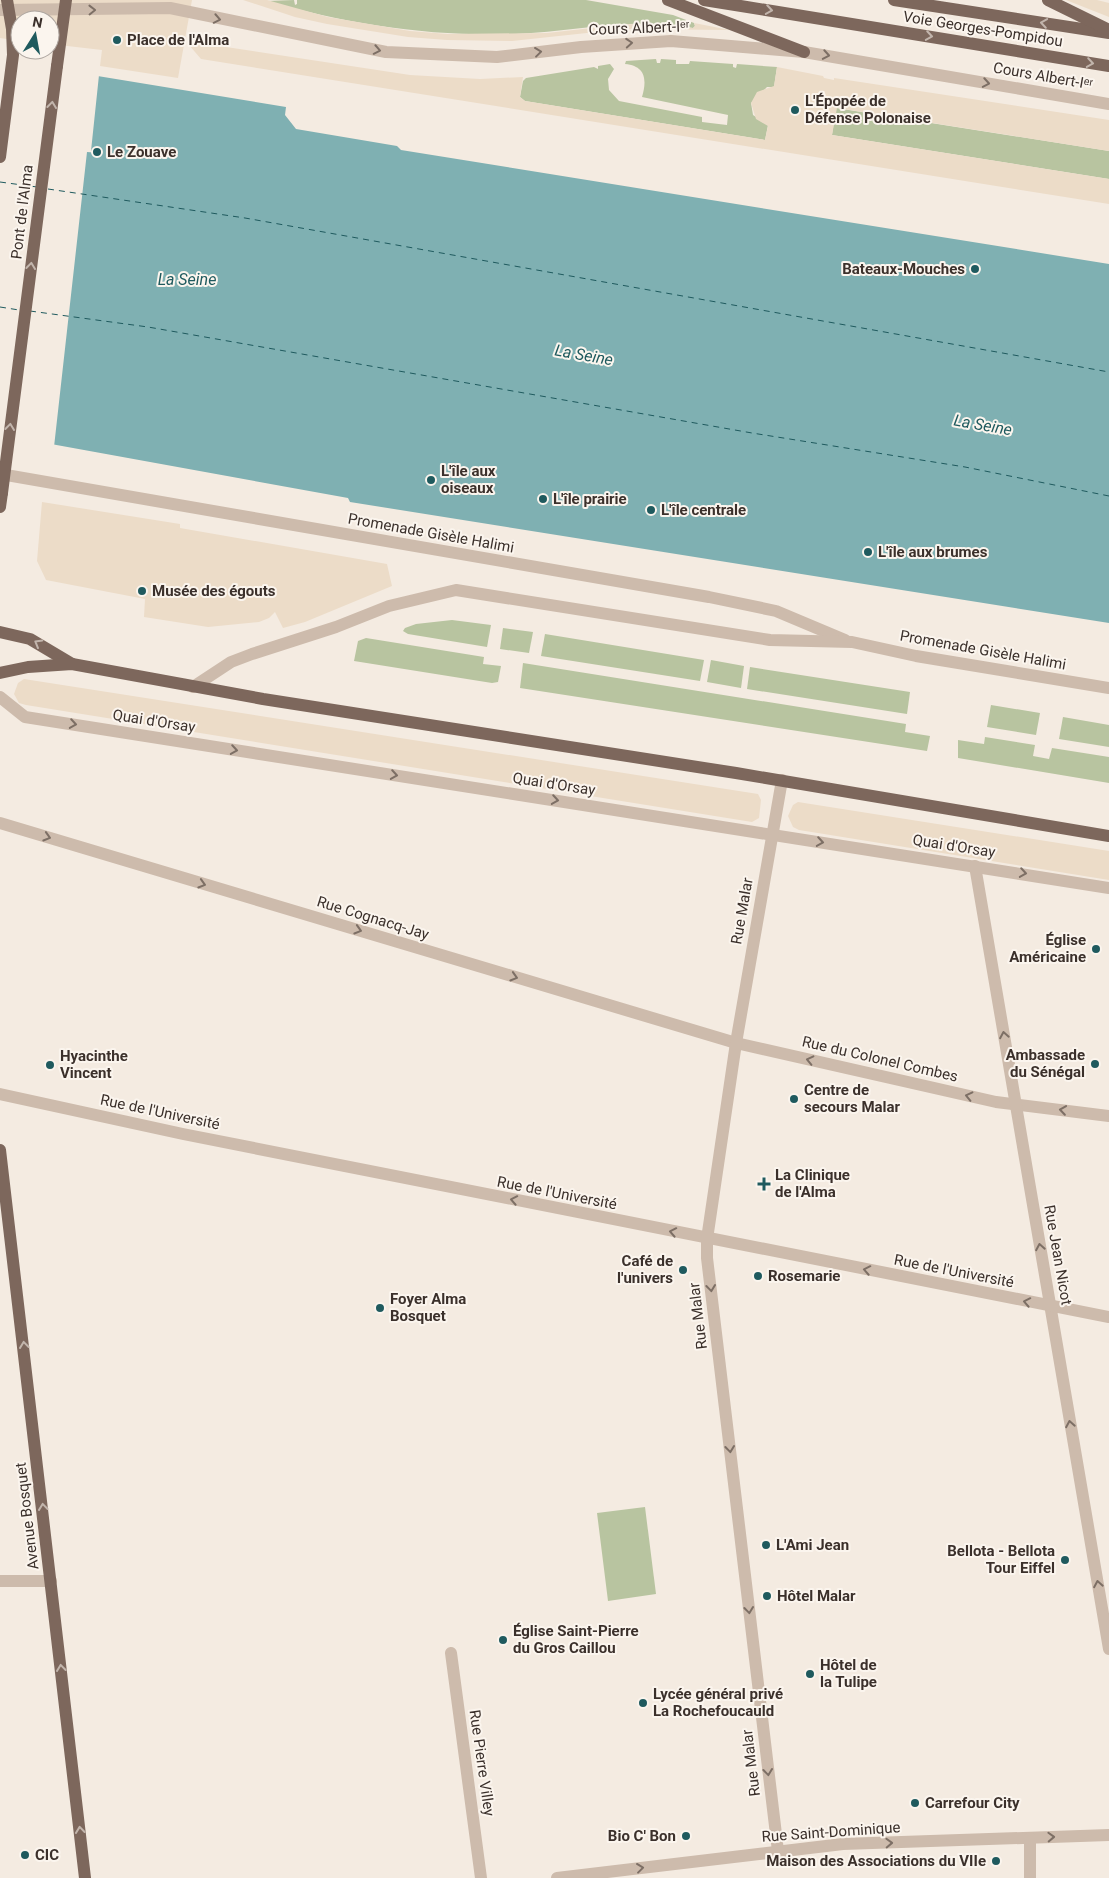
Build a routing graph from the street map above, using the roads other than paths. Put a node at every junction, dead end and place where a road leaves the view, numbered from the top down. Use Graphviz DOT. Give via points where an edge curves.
graph roads {
  1 [pos="158,0"];
  2 [pos="668,0"];
  3 [pos="704,0"];
  4 [pos="894,0"];
  5 [pos="1048,0"];
  6 [pos="170,4"];
  7 [pos="65,6"];
  8 [pos="5,7"];
  9 [pos="1109,32"];
  10 [pos="804,52"];
  11 [pos="1109,66"];
  12 [pos="1109,104"];
  13 [pos="0,157"];
  14 [pos="0,474"];
  15 [pos="0,507"];
  16 [pos="0,632"];
  17 [pos="852,642"];
  18 [pos="72,664"];
  19 [pos="0,673"];
  20 [pos="193,687"];
  21 [pos="1109,688"];
  22 [pos="0,697"];
  23 [pos="782,780"];
  24 [pos="0,823"];
  25 [pos="772,834"];
  26 [pos="1109,836"];
  27 [pos="975,866"];
  28 [pos="1109,888"];
  29 [pos="736,1043"];
  30 [pos="0,1094"];
  31 [pos="1016,1105"];
  32 [pos="1109,1116"];
  33 [pos="0,1150"];
  34 [pos="707,1239"];
  35 [pos="1050,1306"];
  36 [pos="1109,1318"];
  37 [pos="0,1581"];
  38 [pos="51,1581"];
  39 [pos="1109,1650"];
  40 [pos="451,1653"];
  41 [pos="1109,1835"];
  42 [pos="1030,1838"];
  43 [pos="778,1851"];
  44 [pos="85,1878"];
  45 [pos="482,1878"];
  46 [pos="557,1878"];
  47 [pos="1030,1878"];
  1 -- 6 [label="street"];
  2 -- 10 [label="main road"];
  3 -- 11 [label="main road, Voie Georges-Pompidou, one-way"];
  9 -- 4 [label="main road, Voie Georges-Pompidou, one-way"];
  5 -- 9 [label="main road"];
  7 -- 6 [label="street, one-way"];
  6 -- 10 [label="street, Cours Albert-Iᵉʳ, one-way" via="386,52 497,57 580,46 671,41"];
  7 -- 8 [label="street"];
  15 -- 7 [label="main road, Pont de l'Alma, one-way, bridge"];
  8 -- 13 [label="main road, Pont de l'Alma" via="12,29 13,55"];
  10 -- 12 [label="street, Cours Albert-Iᵉʳ, one-way"];
  14 -- 17 [label="street, Promenade Gisèle Halimi" via="709,597 776,611"];
  18 -- 16 [label="main road, one-way" via="30,639"];
  17 -- 20 [label="street, Promenade Gisèle Halimi" via="770,640 456,590 389,606 252,654 231,662"];
  17 -- 21 [label="street, Promenade Gisèle Halimi"];
  18 -- 19 [label="main road"];
  18 -- 20 [label="main road"];
  20 -- 23 [label="main road"];
  22 -- 25 [label="street, Quai d'Orsay, one-way" via="25,717"];
  23 -- 25 [label="street, Rue Malar"];
  23 -- 26 [label="main road"];
  24 -- 29 [label="street, Rue Cognacq-Jay, one-way"];
  25 -- 27 [label="street, Quai d'Orsay, one-way"];
  25 -- 29 [label="street, Rue Malar"];
  27 -- 28 [label="street, Quai d'Orsay, one-way"];
  31 -- 27 [label="street, Rue Jean Nicot, one-way"];
  31 -- 29 [label="street, Rue du Colonel Combes, one-way"];
  29 -- 34 [label="street, Rue Malar"];
  34 -- 30 [label="street, Rue de l'Université, one-way"];
  32 -- 31 [label="street, Rue du Colonel Combes, one-way"];
  35 -- 31 [label="street, Rue Jean Nicot, one-way"];
  38 -- 33 [label="main road, Avenue Bosquet, one-way"];
  35 -- 34 [label="street, Rue de l'Université, one-way"];
  34 -- 43 [label="street, Rue Malar, one-way" via="709,1278"];
  35 -- 36 [label="street, Rue de l'Université"];
  39 -- 35 [label="street, Rue Jean Nicot, one-way"];
  37 -- 38 [label="street"];
  44 -- 38 [label="main road, Avenue Bosquet, one-way"];
  40 -- 45 [label="street, Rue Pierre Villey"];
  42 -- 41 [label="street, Rue Saint-Dominique, one-way"];
  43 -- 42 [label="street, Rue Saint-Dominique, one-way" via="843,1844"];
  42 -- 47 [label="street"];
  46 -- 43 [label="street, Rue Saint-Dominique, one-way"];
}
